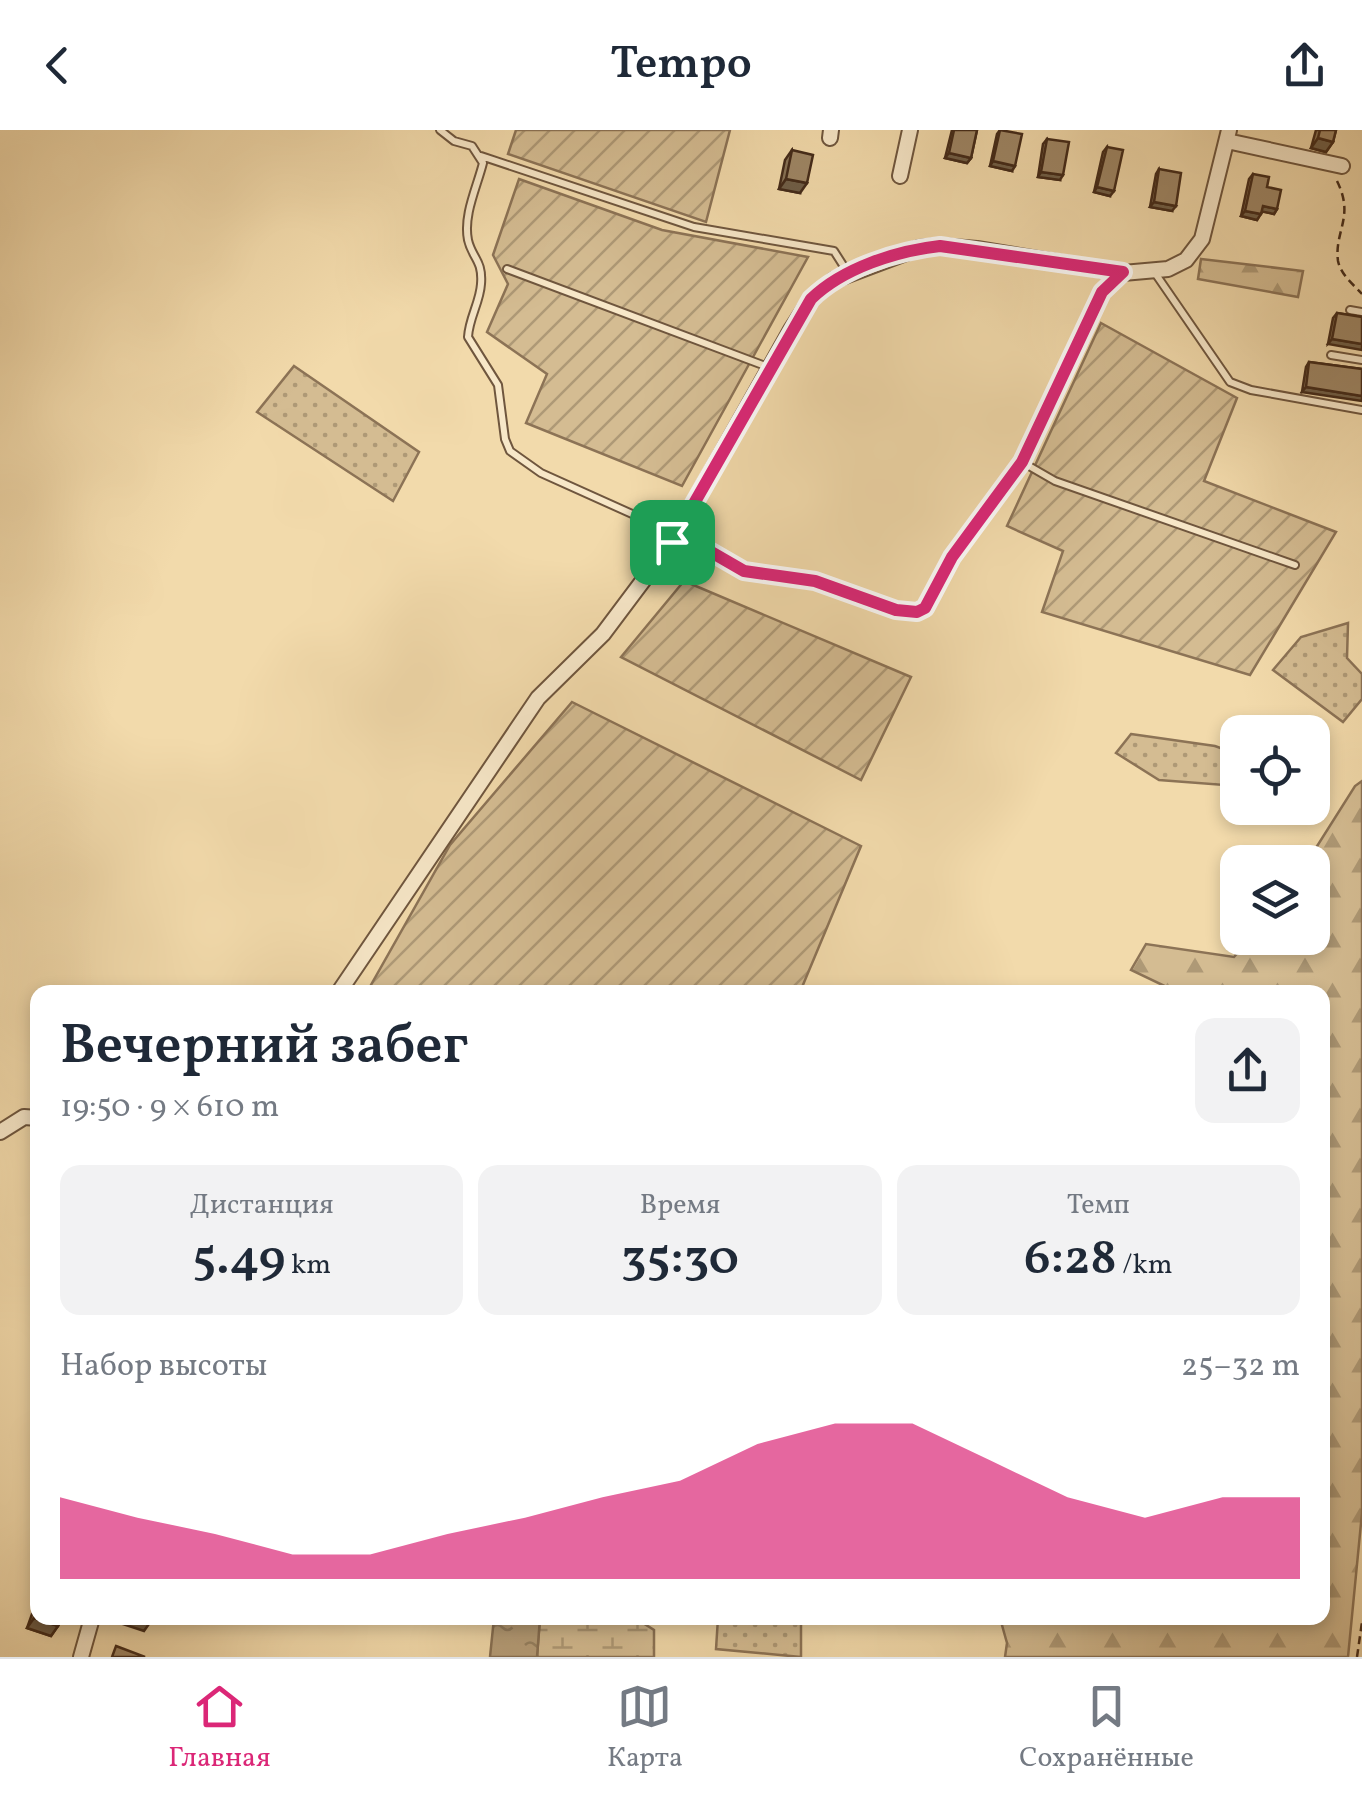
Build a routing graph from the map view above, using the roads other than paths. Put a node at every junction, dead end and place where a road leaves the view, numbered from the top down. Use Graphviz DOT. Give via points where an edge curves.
graph roads {
  1 [pos="440,130"];
  2 [pos="910,130"];
  3 [pos="1228,136"];
  4 [pos="480,156"];
  5 [pos="1335,165"];
  6 [pos="900,176"];
  7 [pos="507,268"];
  8 [pos="1154,271"];
  9 [pos="1123,272"];
  10 [pos="849,274"];
  11 [pos="1350,310"];
  12 [pos="1362,312"];
  13 [pos="1331,355"];
  14 [pos="1362,360"];
  15 [pos="769,368"];
  16 [pos="1362,410"];
  17 [pos="1022,462"];
  18 [pos="672,542"];
  19 [pos="1295,565"];
  20 [pos="344,985"];
  21 [pos="30,1117"];
  22 [pos="0,1132"];
  23 [pos="90,1625"];
  24 [pos="81,1657"];
  1 -- 4 [label="lane"];
  2 -- 6 [label="street"];
  3 -- 5 [label="street"];
  3 -- 8 [label="street" via="1196,250"];
  4 -- 10 [label="lane" via="694,227 834,251"];
  4 -- 18 [label="lane" via="484,164 467,236 482,279 468,337 498,385 510,451 540,473 661,527"];
  7 -- 15 [label="lane"];
  8 -- 9 [label="street"];
  8 -- 16 [label="lane" via="1230,382"];
  9 -- 10 [label="street" via="940,246 902,252"];
  9 -- 17 [label="lane" via="1102,292"];
  10 -- 15 [label="street" via="811,299"];
  11 -- 12 [label="lane"];
  13 -- 14 [label="lane"];
  15 -- 18 [label="street"];
  17 -- 18 [label="lane" via="917,612 815,581 744,571 699,545"];
  17 -- 19 [label="lane" via="1055,481"];
  18 -- 20 [label="street" via="604,634 538,698"];
  21 -- 22 [label="street"];
  23 -- 24 [label="street"];
}
